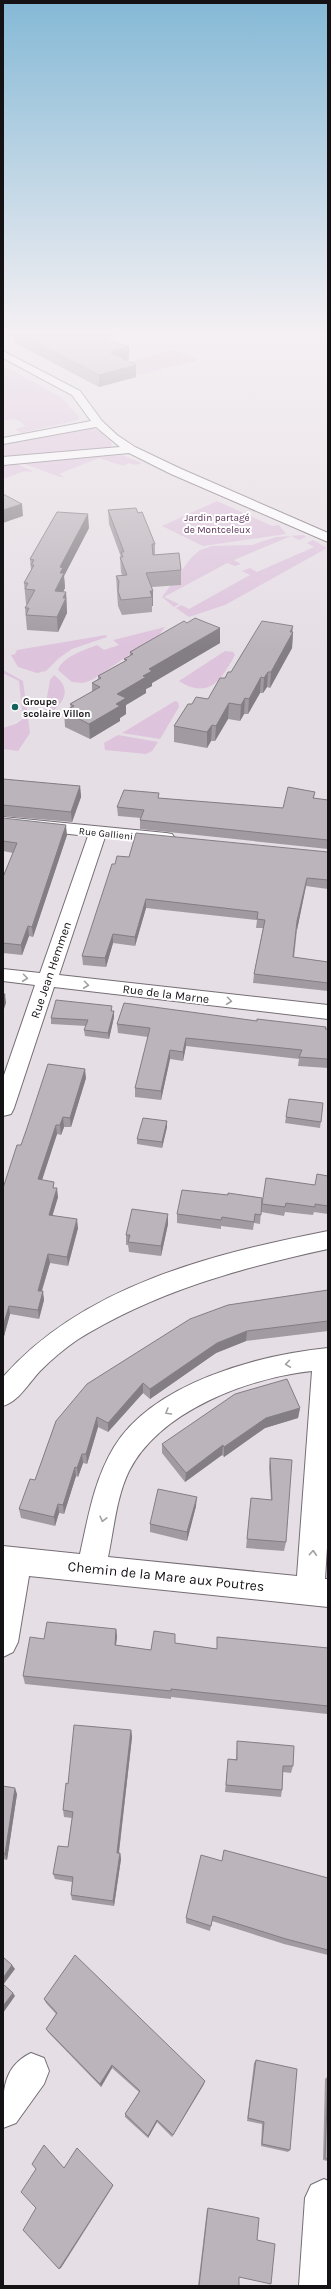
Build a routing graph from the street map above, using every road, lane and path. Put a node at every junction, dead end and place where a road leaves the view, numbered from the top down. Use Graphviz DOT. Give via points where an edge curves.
graph roads {
  1 [pos="25,437"];
  2 [pos="113,437"];
  3 [pos="3,441"];
  4 [pos="131,448"];
  5 [pos="3,461"];
  6 [pos="328,538"];
  7 [pos="3,822"];
  8 [pos="98,832"];
  9 [pos="185,840"];
  10 [pos="3,975"];
  11 [pos="47,980"];
  12 [pos="328,1012"];
  13 [pos="3,1108"];
  14 [pos="328,1240"];
  15 [pos="327,1359"];
  16 [pos="3,1395"];
  17 [pos="10,1561"];
  18 [pos="91,1568"];
  19 [pos="319,1592"];
  20 [pos="3,1642"];
  21 [pos="31,2072"];
  22 [pos="3,2110"];
  23 [pos="324,2198"];
  24 [pos="319,2286"];
  1 -- 3 [label="street"];
  2 -- 4 [label="street"];
  4 -- 5 [label="street" via="94,454"];
  4 -- 6 [label="street" via="175,471"];
  7 -- 8 [label="street, Rue Gallieni"];
  8 -- 9 [label="street, Rue Gallieni"];
  8 -- 11 [label="street, Rue Jean Hemmen"];
  10 -- 11 [label="street, Rue de la Marne, one-way"];
  11 -- 12 [label="street, Rue de la Marne, one-way"];
  11 -- 13 [label="street, Rue Jean Hemmen"];
  14 -- 16 [label="street" via="264,1253 218,1266 171,1282 110,1309 50,1346"];
  15 -- 18 [label="street, one-way" via="272,1366 240,1375 220,1383 144,1429 124,1455 111,1483"];
  19 -- 15 [label="street, one-way"];
  17 -- 18 [label="street, Chemin de la Mare aux Poutres"];
  17 -- 20 [label="street"];
  18 -- 19 [label="street, Chemin de la Mare aux Poutres"];
  21 -- 22 [label="street"];
  23 -- 24 [label="street"];
}
